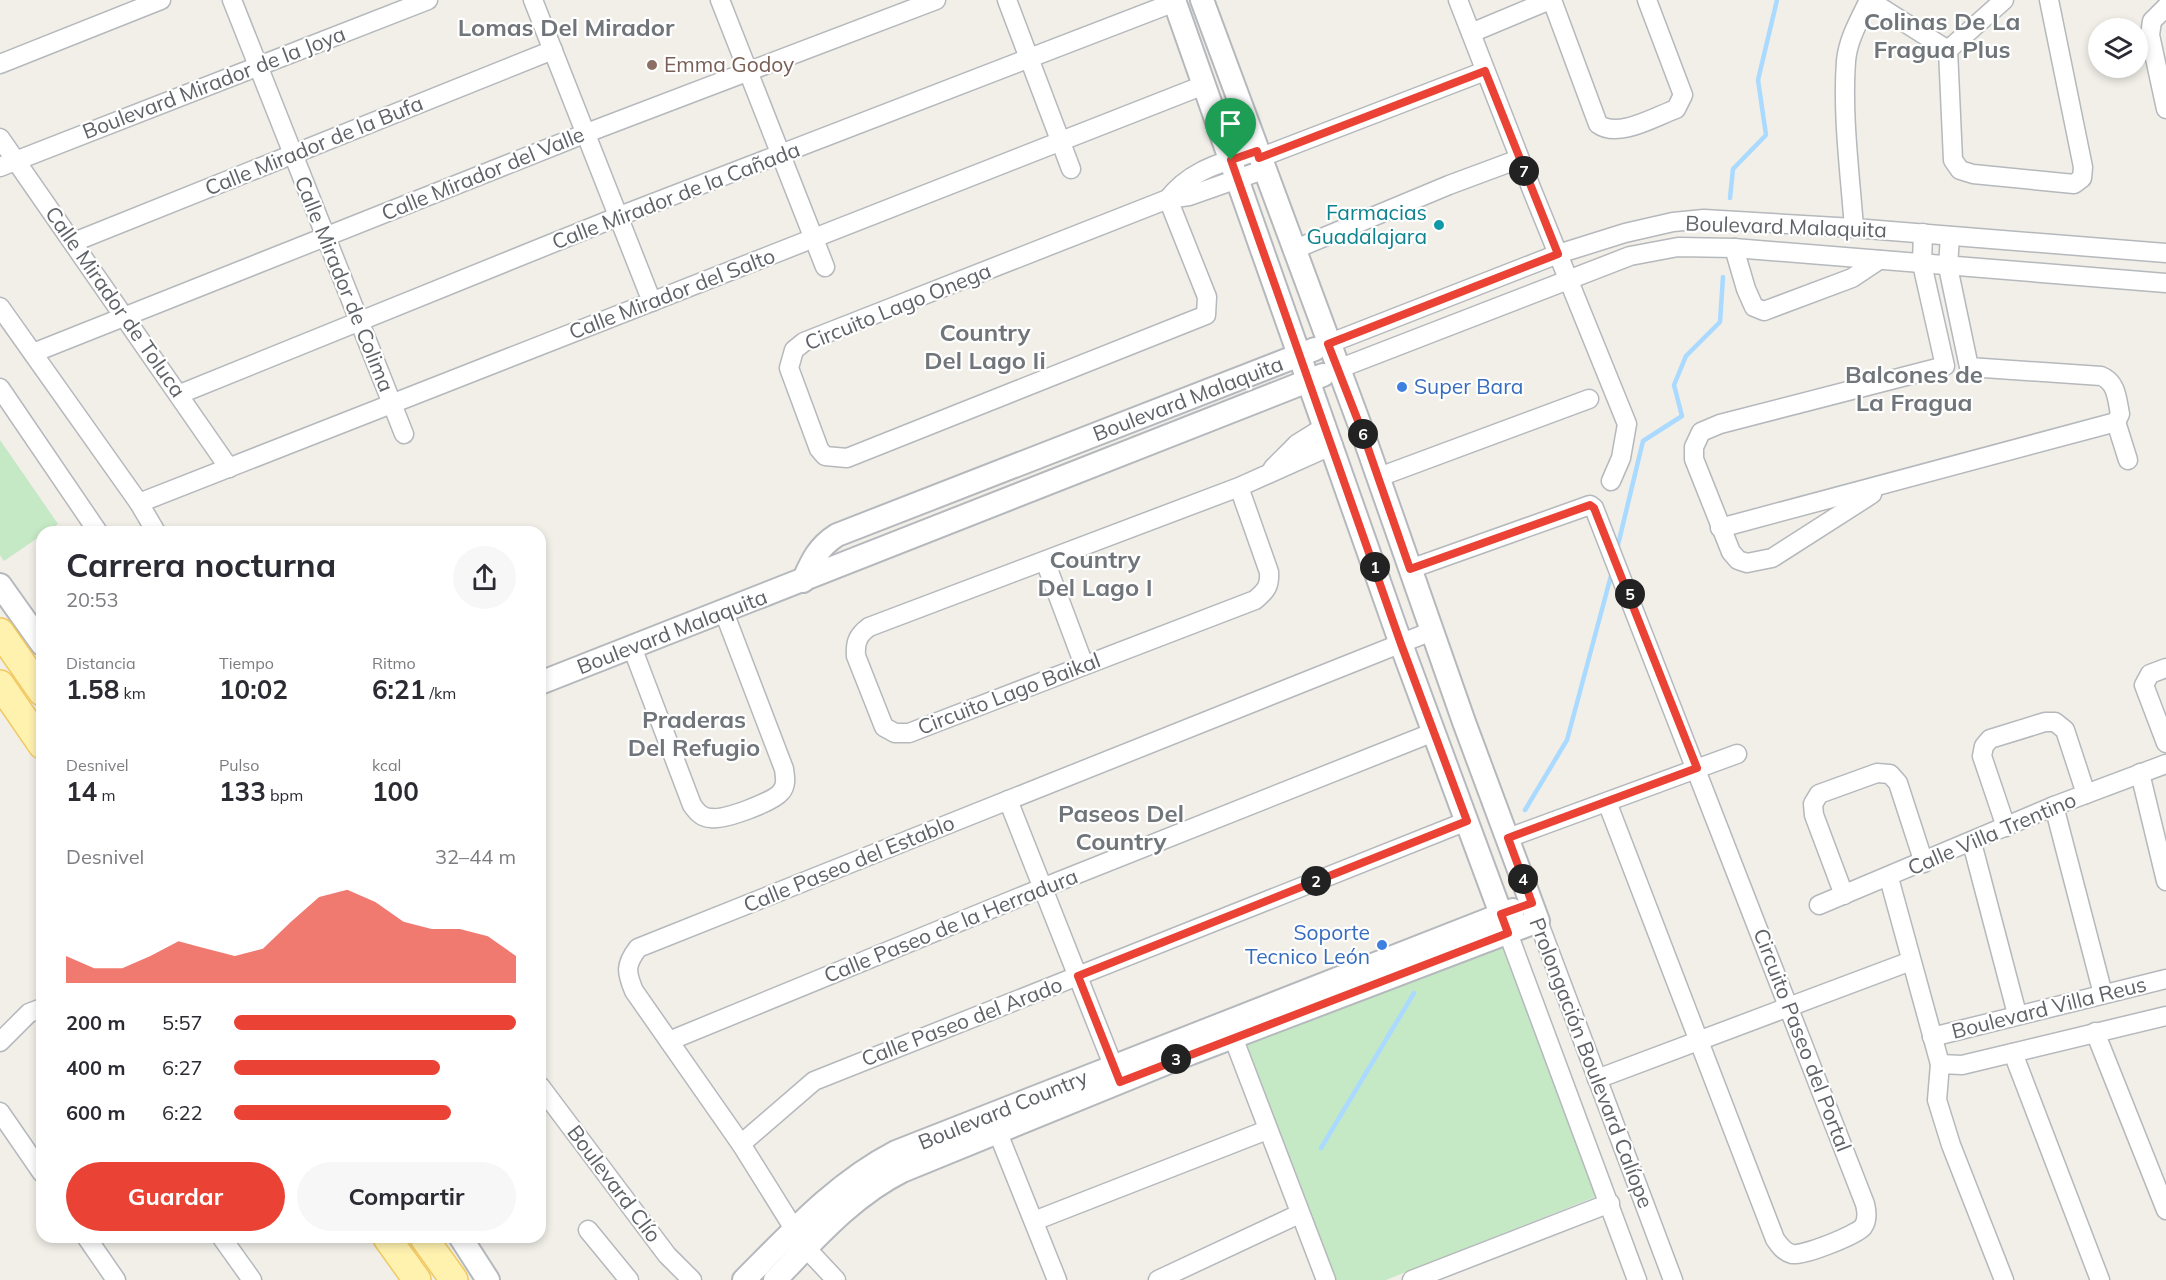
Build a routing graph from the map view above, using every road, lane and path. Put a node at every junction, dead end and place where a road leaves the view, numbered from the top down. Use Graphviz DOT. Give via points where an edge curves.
graph roads {
  1 [pos="161,0"];
  2 [pos="232,0"];
  3 [pos="428,0"];
  4 [pos="533,0"];
  5 [pos="720,0"];
  6 [pos="936,0"];
  7 [pos="1006,0"];
  8 [pos="1202,0"];
  9 [pos="1458,0"];
  10 [pos="1551,0"];
  11 [pos="1647,0"];
  12 [pos="1869,0"];
  13 [pos="2004,0"];
  14 [pos="2049,0"];
  15 [pos="1174,1"];
  16 [pos="2166,7"];
  17 [pos="1471,33"];
  18 [pos="553,50"];
  19 [pos="1948,50"];
  20 [pos="1029,57"];
  21 [pos="0,64"];
  22 [pos="258,65"];
  23 [pos="1485,71"];
  24 [pos="748,72"];
  25 [pos="1204,85"];
  26 [pos="2166,109"];
  27 [pos="584,134"];
  28 [pos="0,138"];
  29 [pos="1060,140"];
  30 [pos="293,155"];
  31 [pos="781,156"];
  32 [pos="1519,159"];
  33 [pos="1260,160"];
  34 [pos="8,163"];
  35 [pos="1071,169"];
  36 [pos="1234,169"];
  37 [pos="1168,199"];
  38 [pos="617,218"];
  39 [pos="1854,228"];
  40 [pos="1923,233"];
  41 [pos="1950,236"];
  42 [pos="324,237"];
  43 [pos="814,239"];
  44 [pos="74,242"];
  45 [pos="1734,248"];
  46 [pos="1293,250"];
  47 [pos="2166,253"];
  48 [pos="1558,254"];
  49 [pos="1879,260"];
  50 [pos="1923,264"];
  51 [pos="825,267"];
  52 [pos="1948,267"];
  53 [pos="1568,278"];
  54 [pos="2166,283"];
  55 [pos="652,302"];
  56 [pos="0,307"];
  57 [pos="124,316"];
  58 [pos="358,320"];
  59 [pos="1328,344"];
  60 [pos="33,353"];
  61 [pos="1301,356"];
  62 [pos="1338,369"];
  63 [pos="1310,381"];
  64 [pos="0,388"];
  65 [pos="180,394"];
  66 [pos="1589,399"];
  67 [pos="392,404"];
  68 [pos="2116,422"];
  69 [pos="404,434"];
  70 [pos="1330,436"];
  71 [pos="2128,460"];
  72 [pos="229,468"];
  73 [pos="1268,474"];
  74 [pos="1378,477"];
  75 [pos="1611,481"];
  76 [pos="1887,485"];
  77 [pos="1239,487"];
  78 [pos="139,503"];
  79 [pos="94,526"];
  80 [pos="152,526"];
  81 [pos="1720,528"];
  82 [pos="1045,561"];
  83 [pos="1410,569"];
  84 [pos="803,581"];
  85 [pos="0,585"];
  86 [pos="724,612"];
  87 [pos="1432,631"];
  88 [pos="0,632"];
  89 [pos="36,636"];
  90 [pos="1401,644"];
  91 [pos="632,647"];
  92 [pos="1084,665"];
  93 [pos="2166,668"];
  94 [pos="546,681"];
  95 [pos="36,683"];
  96 [pos="36,690"];
  97 [pos="7,694"];
  98 [pos="1434,732"];
  99 [pos="36,736"];
  100 [pos="2166,743"];
  101 [pos="1737,754"];
  102 [pos="2166,764"];
  103 [pos="1697,768"];
  104 [pos="2140,773"];
  105 [pos="2086,794"];
  106 [pos="1008,800"];
  107 [pos="1607,802"];
  108 [pos="2054,806"];
  109 [pos="1467,821"];
  110 [pos="2006,827"];
  111 [pos="1508,838"];
  112 [pos="1972,843"];
  113 [pos="1924,862"];
  114 [pos="1889,878"];
  115 [pos="2166,881"];
  116 [pos="1042,888"];
  117 [pos="1844,895"];
  118 [pos="1819,905"];
  119 [pos="1535,912"];
  120 [pos="1504,924"];
  121 [pos="1911,961"];
  122 [pos="1078,976"];
  123 [pos="2166,979"];
  124 [pos="2103,994"];
  125 [pos="1789,1007"];
  126 [pos="36,1010"];
  127 [pos="2017,1014"];
  128 [pos="2166,1016"];
  129 [pos="2095,1032"];
  130 [pos="1932,1037"];
  131 [pos="1233,1038"];
  132 [pos="669,1041"];
  133 [pos="1700,1041"];
  134 [pos="0,1042"];
  135 [pos="2013,1053"];
  136 [pos="1940,1064"];
  137 [pos="1116,1074"];
  138 [pos="1597,1079"];
  139 [pos="546,1094"];
  140 [pos="0,1112"];
  141 [pos="1267,1130"];
  142 [pos="998,1133"];
  143 [pos="741,1144"];
  144 [pos="36,1164"];
  145 [pos="1610,1203"];
  146 [pos="2166,1210"];
  147 [pos="1299,1214"];
  148 [pos="1034,1221"];
  149 [pos="796,1228"];
  150 [pos="588,1230"];
  151 [pos="90,1243"];
  152 [pos="226,1243"];
  153 [pos="391,1243"];
  154 [pos="428,1243"];
  155 [pos="464,1243"];
  156 [pos="806,1248"];
  157 [pos="1670,1273"];
  158 [pos="1637,1279"];
  159 [pos="116,1280"];
  160 [pos="252,1280"];
  161 [pos="417,1280"];
  162 [pos="454,1280"];
  163 [pos="488,1280"];
  164 [pos="629,1280"];
  165 [pos="692,1280"];
  166 [pos="744,1280"];
  167 [pos="775,1280"];
  168 [pos="836,1280"];
  169 [pos="1057,1280"];
  170 [pos="1158,1280"];
  171 [pos="1326,1280"];
  172 [pos="1412,1280"];
  173 [pos="2004,1280"];
  174 [pos="2100,1280"];
  1 -- 21 [label="street"];
  2 -- 22 [label="street, Calle Mirador de Colima"];
  3 -- 22 [label="street, Boulevard Mirador de la Joya"];
  4 -- 18 [label="street"];
  5 -- 24 [label="street"];
  6 -- 24 [label="street, Calle Mirador del Valle"];
  7 -- 20 [label="street"];
  8 -- 33 [label="street, Prolongación Boulevard Calíope"];
  9 -- 17 [label="street"];
  10 -- 11 [label="street" via="1598,124 1616,131 1676,109 1683,95"];
  10 -- 17 [label="street"];
  12 -- 19 [label="street"];
  12 -- 39 [label="street" via="1854,29 1846,59"];
  13 -- 19 [label="street"];
  14 -- 19 [label="street" via="2083,167 2082,178 2074,184 1960,170 1951,149"];
  15 -- 20 [label="street, Calle Mirador de la Cañada"];
  15 -- 25 [label="street, Prolongación Boulevard Calíope"];
  16 -- 26 [label="street" via="2152,21 2150,35"];
  17 -- 23 [label="street"];
  18 -- 27 [label="street"];
  18 -- 30 [label="street, Calle Mirador de la Bufa"];
  20 -- 29 [label="street"];
  20 -- 31 [label="street, Calle Mirador de la Cañada"];
  22 -- 30 [label="street, Calle Mirador de Colima"];
  22 -- 34 [label="street, Boulevard Mirador de la Joya"];
  23 -- 32 [label="street"];
  23 -- 33 [label="street, Circuito Lago Onega"];
  24 -- 27 [label="street, Calle Mirador del Valle"];
  24 -- 31 [label="street"];
  25 -- 29 [label="street, Calle Mirador del Salto"];
  25 -- 36 [label="street, Prolongación Boulevard Calíope"];
  27 -- 38 [label="street"];
  27 -- 42 [label="street, Calle Mirador del Valle"];
  28 -- 34 [label="street, Calle Mirador de Toluca"];
  29 -- 35 [label="street"];
  29 -- 43 [label="street, Calle Mirador del Salto"];
  30 -- 42 [label="street, Calle Mirador de Colima"];
  30 -- 44 [label="street, Calle Mirador de la Bufa"];
  31 -- 38 [label="street, Calle Mirador de la Cañada"];
  31 -- 43 [label="street"];
  32 -- 46 [label="street"];
  32 -- 48 [label="street"];
  33 -- 36 [label="street, Circuito Lago Onega"];
  33 -- 46 [label="street, Prolongación Boulevard Calíope"];
  34 -- 44 [label="street, Calle Mirador de Toluca"];
  36 -- 37 [label="street, Circuito Lago Onega" via="1191,176"];
  36 -- 61 [label="street, Prolongación Boulevard Calíope"];
  37 -- 37 [label="street, Circuito Lago Onega" via="804,342 794,350 789,368 819,449 825,456 847,458 1206,315 1207,297"];
  38 -- 55 [label="street"];
  38 -- 58 [label="street, Calle Mirador de la Cañada"];
  39 -- 40 [label="street, Boulevard Malaquita"];
  39 -- 48 [label="street, Boulevard Malaquita" via="1704,219 1625,233"];
  40 -- 41 [label="street, Boulevard Malaquita"];
  40 -- 50 [label="street"];
  41 -- 47 [label="street, Boulevard Malaquita"];
  41 -- 52 [label="street"];
  42 -- 57 [label="street, Calle Mirador del Valle"];
  42 -- 58 [label="street, Calle Mirador de Colima"];
  43 -- 51 [label="street"];
  43 -- 55 [label="street, Calle Mirador del Salto"];
  44 -- 57 [label="street, Calle Mirador de Toluca"];
  45 -- 49 [label="street, Boulevard Malaquita"];
  45 -- 49 [label="street" via="1754,307 1764,311 1852,278"];
  45 -- 53 [label="street, Boulevard Malaquita" via="1678,247 1630,256"];
  46 -- 59 [label="street, Prolongación Boulevard Calíope"];
  48 -- 53 [label="street"];
  48 -- 59 [label="street, Boulevard Malaquita"];
  49 -- 50 [label="street, Boulevard Malaquita"];
  50 -- 52 [label="street, Boulevard Malaquita"];
  50 -- 81 [label="street" via="1945,366 1701,432 1694,447 1694,459"];
  52 -- 54 [label="street, Boulevard Malaquita"];
  52 -- 68 [label="street" via="1969,367 2102,376 2114,387 2120,414"];
  53 -- 62 [label="street, Boulevard Malaquita"];
  53 -- 75 [label="street" via="1627,424 1621,458"];
  55 -- 67 [label="street, Calle Mirador del Salto"];
  56 -- 60 [label="street"];
  57 -- 60 [label="street, Calle Mirador del Valle"];
  57 -- 65 [label="street, Calle Mirador de Toluca"];
  58 -- 65 [label="street, Calle Mirador de la Cañada"];
  58 -- 67 [label="street, Calle Mirador de Colima"];
  59 -- 61 [label="street, Boulevard Malaquita"];
  59 -- 62 [label="street, Prolongación Boulevard Calíope"];
  60 -- 78 [label="street"];
  61 -- 63 [label="street, Prolongación Boulevard Calíope"];
  61 -- 84 [label="street, Boulevard Malaquita" via="837,536 824,543"];
  62 -- 63 [label="street, Boulevard Malaquita"];
  62 -- 74 [label="street, Prolongación Boulevard Calíope"];
  63 -- 70 [label="street, Prolongación Boulevard Calíope"];
  63 -- 84 [label="street, Boulevard Malaquita"];
  64 -- 79 [label="street"];
  65 -- 72 [label="street, Calle Mirador de Toluca"];
  66 -- 74 [label="street"];
  67 -- 69 [label="street, Calle Mirador de Colima"];
  67 -- 72 [label="street, Calle Mirador del Salto"];
  68 -- 71 [label="street"];
  68 -- 76 [label="street"];
  70 -- 73 [label="street, Circuito Lago Baikal"];
  70 -- 73 [label="street, Circuito Lago Baikal" via="1297,444"];
  70 -- 90 [label="street, Prolongación Boulevard Calíope"];
  72 -- 78 [label="street, Calle Mirador del Salto"];
  73 -- 77 [label="street, Circuito Lago Baikal"];
  74 -- 83 [label="street, Prolongación Boulevard Calíope"];
  76 -- 81 [label="street"];
  76 -- 81 [label="street" via="1772,558 1757,562 1738,560"];
  77 -- 82 [label="street, Circuito Lago Baikal"];
  77 -- 92 [label="street, Circuito Lago Baikal" via="1269,572 1266,591 1256,600"];
  78 -- 80 [label="street"];
  82 -- 92 [label="street"];
  82 -- 92 [label="street, Circuito Lago Baikal" via="869,627 860,634 855,644 856,656 878,717 884,727 896,733 909,733"];
  83 -- 87 [label="street, Prolongación Boulevard Calíope"];
  83 -- 103 [label="street, Circuito Paseo del Portal" via="1590,505 1598,514"];
  84 -- 86 [label="street, Boulevard Malaquita"];
  85 -- 89 [label="street"];
  86 -- 91 [label="street, Boulevard Malaquita"];
  86 -- 91 [label="street" via="784,769 783,791 772,800 723,817 710,819 699,814 692,805"];
  87 -- 90 [label="street, Calle Paseo del Establo"];
  87 -- 111 [label="street, Prolongación Boulevard Calíope"];
  88 -- 95 [label="main road"];
  90 -- 98 [label="street, Prolongación Boulevard Calíope"];
  90 -- 106 [label="street, Calle Paseo del Establo"];
  91 -- 94 [label="street, Boulevard Malaquita"];
  93 -- 100 [label="street" via="2150,674 2144,685"];
  96 -- 97 [label="main road"];
  97 -- 99 [label="main road"];
  98 -- 109 [label="street, Prolongación Boulevard Calíope"];
  98 -- 116 [label="street, Calle Paseo de la Herradura"];
  101 -- 103 [label="street"];
  102 -- 104 [label="street, Calle Villa Trentino"];
  103 -- 107 [label="street"];
  103 -- 125 [label="street, Circuito Paseo del Portal"];
  104 -- 105 [label="street, Calle Villa Trentino"];
  104 -- 115 [label="street"];
  105 -- 108 [label="street, Calle Villa Trentino"];
  105 -- 110 [label="street" via="2065,730 2055,722 1990,739 1982,756"];
  106 -- 116 [label="street"];
  106 -- 132 [label="street, Calle Paseo del Establo" via="638,948 629,961 628,976 634,992"];
  107 -- 111 [label="street"];
  107 -- 133 [label="street, Circuito Paseo del Portal"];
  108 -- 110 [label="street, Calle Villa Trentino"];
  108 -- 124 [label="street"];
  109 -- 120 [label="street, Prolongación Boulevard Calíope"];
  109 -- 122 [label="street, Calle Paseo del Arado"];
  110 -- 112 [label="street, Calle Villa Trentino"];
  111 -- 119 [label="street, Prolongación Boulevard Calíope"];
  112 -- 113 [label="street, Calle Villa Trentino"];
  112 -- 127 [label="street"];
  113 -- 114 [label="street, Calle Villa Trentino"];
  113 -- 117 [label="street" via="1898,783 1890,774 1876,774 1819,794 1814,815"];
  114 -- 117 [label="street, Calle Villa Trentino"];
  114 -- 121 [label="street"];
  116 -- 122 [label="street"];
  116 -- 132 [label="street, Calle Paseo de la Herradura"];
  117 -- 118 [label="street, Calle Villa Trentino"];
  119 -- 120 [label="street, Boulevard Country"];
  119 -- 138 [label="street, Prolongación Boulevard Calíope"];
  120 -- 131 [label="street, Boulevard Country"];
  120 -- 137 [label="street, Boulevard Country"];
  120 -- 145 [label="street, Prolongación Boulevard Calíope"];
  121 -- 125 [label="street"];
  121 -- 130 [label="street"];
  122 -- 137 [label="street"];
  122 -- 143 [label="street, Calle Paseo del Arado" via="814,1081"];
  123 -- 124 [label="street, Boulevard Villa Reus"];
  124 -- 127 [label="street, Boulevard Villa Reus"];
  125 -- 133 [label="street"];
  125 -- 133 [label="street, Circuito Paseo del Portal" via="1867,1214 1858,1232 1803,1253 1792,1254 1782,1249"];
  126 -- 134 [label="street"];
  127 -- 130 [label="street, Boulevard Villa Reus"];
  128 -- 129 [label="street, Boulevard Villa Reus"];
  129 -- 135 [label="street, Boulevard Villa Reus"];
  129 -- 146 [label="street"];
  130 -- 136 [label="street"];
  131 -- 137 [label="street, Boulevard Country"];
  131 -- 141 [label="street"];
  132 -- 143 [label="street, Calle Paseo del Establo"];
  133 -- 138 [label="street"];
  135 -- 136 [label="street, Boulevard Villa Reus" via="1962,1065"];
  135 -- 174 [label="street"];
  136 -- 173 [label="street" via="1937,1100"];
  137 -- 142 [label="street, Boulevard Country"];
  137 -- 149 [label="street, Boulevard Country" via="887,1157 831,1195"];
  138 -- 157 [label="street, Prolongación Boulevard Calíope"];
  139 -- 165 [label="street, Boulevard Clío" via="667,1255"];
  140 -- 144 [label="street"];
  141 -- 147 [label="street"];
  141 -- 148 [label="street"];
  142 -- 148 [label="street"];
  142 -- 156 [label="street, Boulevard Country" via="877,1184"];
  143 -- 149 [label="street, Calle Paseo del Establo"];
  145 -- 158 [label="street, Prolongación Boulevard Calíope"];
  145 -- 172 [label="street"];
  147 -- 170 [label="street"];
  147 -- 171 [label="street"];
  148 -- 169 [label="street"];
  149 -- 156 [label="street, Calle Paseo del Establo"];
  149 -- 166 [label="street, Boulevard Country"];
  150 -- 164 [label="street"];
  151 -- 159 [label="street"];
  152 -- 160 [label="street"];
  153 -- 161 [label="main road"];
  154 -- 162 [label="main road"];
  155 -- 163 [label="street"];
  156 -- 167 [label="street, Boulevard Country"];
  156 -- 168 [label="street, Calle Paseo del Establo"];
  157 -- 158 [label="street"];
}
